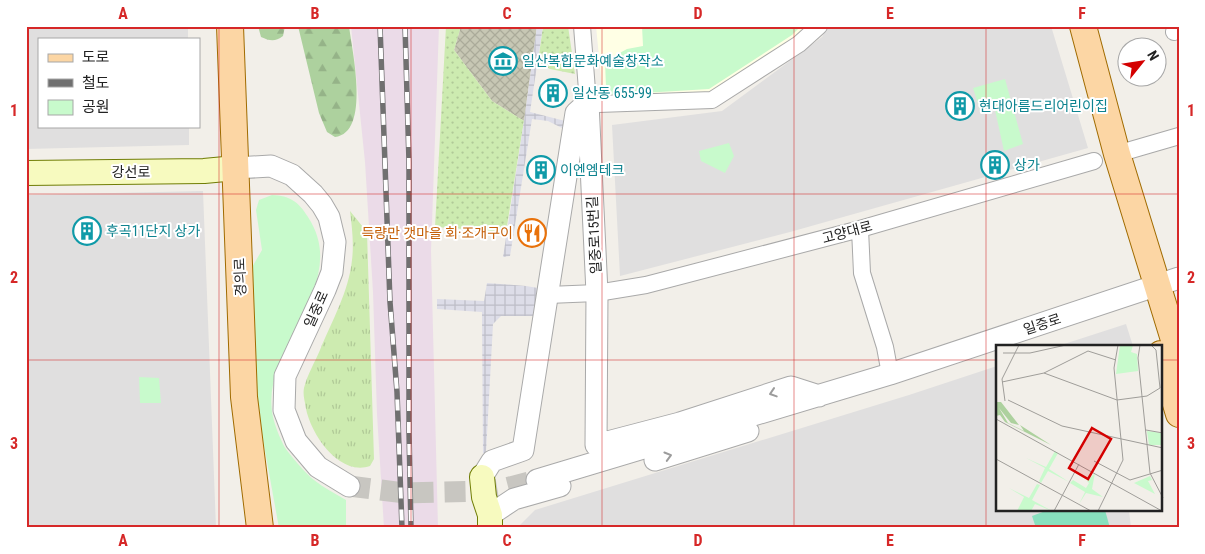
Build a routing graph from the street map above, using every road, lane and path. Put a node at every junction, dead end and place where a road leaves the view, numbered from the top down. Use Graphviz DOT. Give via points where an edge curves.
graph roads {
  1 [pos="218,26"];
  2 [pos="230,26"];
  3 [pos="582,26"];
  4 [pos="818,26"];
  5 [pos="1068,26"];
  6 [pos="1083,26"];
  7 [pos="588,103"];
  8 [pos="1179,136"];
  9 [pos="1106,157"];
  10 [pos="228,170"];
  11 [pos="26,173"];
  12 [pos="860,229"];
  13 [pos="1160,285"];
  14 [pos="597,293"];
  15 [pos="548,295"];
  16 [pos="1159,345"];
  17 [pos="1179,356"];
  18 [pos="1162,357"];
  19 [pos="890,374"];
  20 [pos="819,396"];
  21 [pos="1179,414"];
  22 [pos="482,477"];
  23 [pos="537,480"];
  24 [pos="349,486"];
  25 [pos="490,522"];
  26 [pos="247,528"];
  27 [pos="260,528"];
  1 -- 10 [label="main road, 경의로"];
  2 -- 10 [label="main road, 경의로"];
  3 -- 7 [label="street, 일중로15번길"];
  4 -- 7 [label="street" via="799,44 712,100"];
  5 -- 13 [label="main road"];
  6 -- 9 [label="main road"];
  7 -- 14 [label="street, 일중로15번길"];
  7 -- 15 [label="street" via="576,113"];
  8 -- 9 [label="street, 고양대로"];
  9 -- 12 [label="street, 고양대로"];
  9 -- 13 [label="main road"];
  10 -- 11 [label="main road, 강선로"];
  10 -- 24 [label="street, 일중로" via="271,166 292,176 313,194 329,217 336,242 332,272 285,376 284,410 296,440 318,467"];
  10 -- 26 [label="main road, 경의로" via="232,398"];
  10 -- 27 [label="main road, 경의로" via="244,398"];
  12 -- 14 [label="street, 고양대로" via="646,285"];
  12 -- 19 [label="street" via="862,273"];
  13 -- 16 [label="main road"];
  13 -- 17 [label="main road"];
  13 -- 19 [label="street, 일중로"];
  14 -- 15 [label="street, 고양대로"];
  20 -- 14 [label="street, 일중로15번길, one-way" via="791,387 680,423 596,445"];
  15 -- 22 [label="street" via="523,450 492,461"];
  18 -- 21 [label="main road"];
  19 -- 20 [label="street, 일중로"];
  20 -- 23 [label="street, 일중로"];
  25 -- 20 [label="street, 일중로, one-way" via="514,499 716,442 790,417"];
  22 -- 25 [label="main road"];
}
